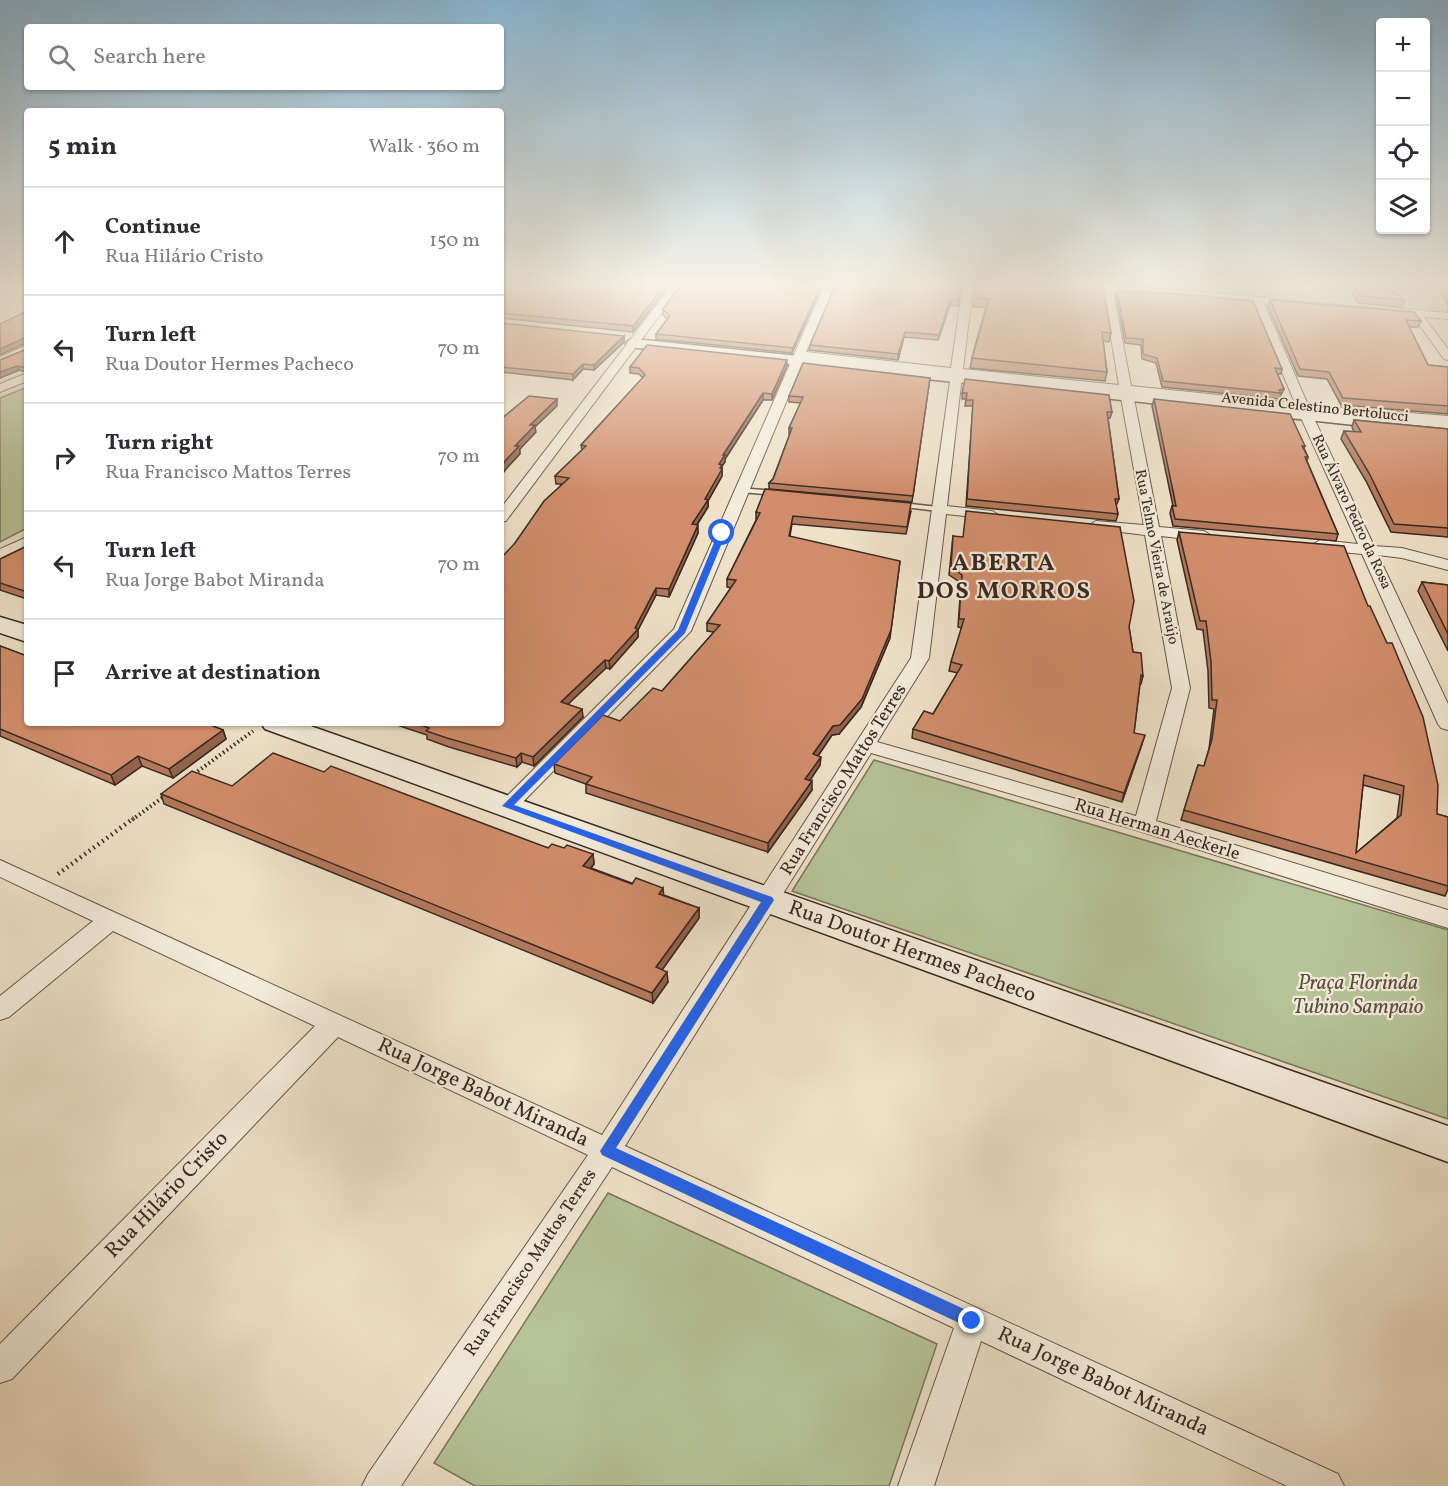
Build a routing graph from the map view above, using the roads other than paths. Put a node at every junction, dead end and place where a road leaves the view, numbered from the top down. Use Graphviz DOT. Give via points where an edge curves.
graph roads {
  1 [pos="16,353"];
  2 [pos="620,353"];
  3 [pos="755,353"];
  4 [pos="800,353"];
  5 [pos="957,353"];
  6 [pos="1119,353"];
  7 [pos="1280,353"];
  8 [pos="798,358"];
  9 [pos="2,360"];
  10 [pos="954,374"];
  11 [pos="24,379"];
  12 [pos="0,388"];
  13 [pos="1126,392"];
  14 [pos="1305,411"];
  15 [pos="1448,420"];
  16 [pos="1448,429"];
  17 [pos="741,490"];
  18 [pos="785,494"];
  19 [pos="889,504"];
  20 [pos="938,509"];
  21 [pos="504,514"];
  22 [pos="1009,516"];
  23 [pos="1080,524"];
  24 [pos="1152,531"];
  25 [pos="1220,537"];
  26 [pos="24,543"];
  27 [pos="1300,544"];
  28 [pos="1368,549"];
  29 [pos="0,555"];
  30 [pos="1448,565"];
  31 [pos="0,624"];
  32 [pos="24,633"];
  33 [pos="1448,724"];
  34 [pos="264,726"];
  35 [pos="866,745"];
  36 [pos="507,806"];
  37 [pos="1144,825"];
  38 [pos="0,868"];
  39 [pos="768,900"];
  40 [pos="1448,919"];
  41 [pos="111,920"];
  42 [pos="0,1010"];
  43 [pos="334,1023"];
  44 [pos="1448,1144"];
  45 [pos="607,1151"];
  46 [pos="972,1321"];
  47 [pos="0,1366"];
  48 [pos="381,1486"];
  49 [pos="916,1486"];
  50 [pos="1326,1486"];
  1 -- 9 [label="street"];
  2 -- 21 [label="street"];
  3 -- 8 [label="street, Avenida Celestino Bertolucci"];
  4 -- 8 [label="street"];
  5 -- 10 [label="street, Rua Francisco Mattos Terres"];
  6 -- 13 [label="street, Rua Telmo Vieira de Araújo"];
  7 -- 14 [label="street, Rua Álvaro Pedro da Rosa"];
  8 -- 10 [label="street, Avenida Celestino Bertolucci"];
  8 -- 17 [label="street"];
  10 -- 13 [label="street, Avenida Celestino Bertolucci"];
  10 -- 20 [label="street, Rua Francisco Mattos Terres"];
  11 -- 12 [label="street"];
  13 -- 14 [label="street, Avenida Celestino Bertolucci"];
  13 -- 24 [label="street, Rua Telmo Vieira de Araújo"];
  14 -- 15 [label="street, Avenida Celestino Bertolucci"];
  14 -- 16 [label="street, Avenida Celestino Bertolucci"];
  14 -- 28 [label="street, Rua Álvaro Pedro da Rosa"];
  17 -- 18 [label="lane"];
  17 -- 36 [label="street" via="682,631"];
  19 -- 20 [label="lane"];
  20 -- 22 [label="street"];
  20 -- 35 [label="street, Rua Francisco Mattos Terres" via="920,658"];
  23 -- 24 [label="street"];
  24 -- 25 [label="street"];
  24 -- 37 [label="street, Rua Telmo Vieira de Araújo" via="1181,688"];
  26 -- 29 [label="street"];
  27 -- 28 [label="street"];
  28 -- 30 [label="street"];
  28 -- 33 [label="street, Rua Álvaro Pedro da Rosa"];
  31 -- 32 [label="street"];
  34 -- 36 [label="street, Rua Doutor Hermes Pacheco"];
  35 -- 37 [label="street, Rua Herman Aeckerle"];
  35 -- 39 [label="street, Rua Francisco Mattos Terres"];
  36 -- 39 [label="street, Rua Doutor Hermes Pacheco"];
  37 -- 40 [label="street, Rua Herman Aeckerle"];
  38 -- 41 [label="street, Rua Jorge Babot Miranda"];
  39 -- 44 [label="street, Rua Doutor Hermes Pacheco"];
  39 -- 45 [label="street, Rua Francisco Mattos Terres"];
  41 -- 42 [label="street"];
  41 -- 43 [label="street, Rua Jorge Babot Miranda"];
  43 -- 45 [label="street, Rua Jorge Babot Miranda"];
  43 -- 47 [label="street, Rua Hilário Cristo"];
  45 -- 46 [label="street, Rua Jorge Babot Miranda"];
  45 -- 48 [label="street, Rua Francisco Mattos Terres"];
  46 -- 49 [label="street"];
  46 -- 50 [label="street, Rua Jorge Babot Miranda"];
}
